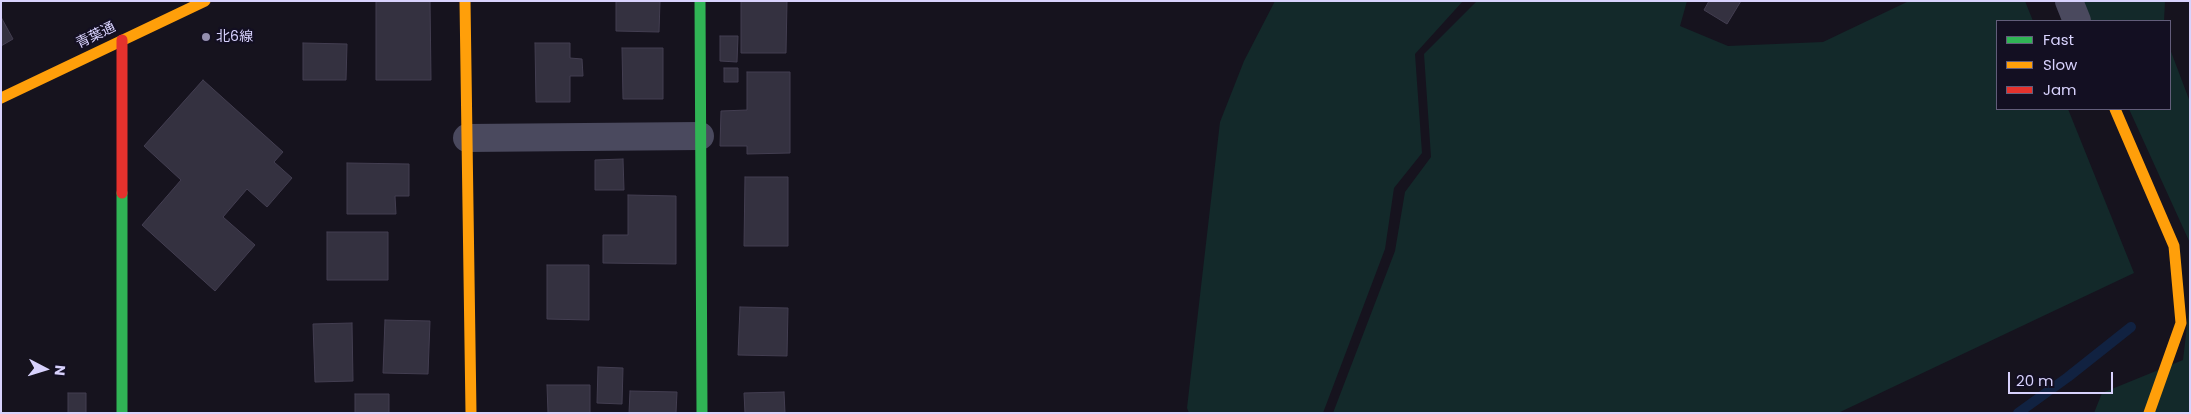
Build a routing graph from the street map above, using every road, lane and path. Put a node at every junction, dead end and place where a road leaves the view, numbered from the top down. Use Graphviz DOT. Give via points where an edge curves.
graph roads {
  1 [pos="204,1"];
  2 [pos="465,1"];
  3 [pos="700,1"];
  4 [pos="2069,1"];
  5 [pos="2077,20"];
  6 [pos="122,40"];
  7 [pos="1,98"];
  8 [pos="2115,110"];
  9 [pos="700,136"];
  10 [pos="467,138"];
  11 [pos="122,413"];
  12 [pos="471,413"];
  13 [pos="702,413"];
  14 [pos="2149,413"];
  1 -- 6 [label="street, 青葉通"];
  2 -- 10 [label="street"];
  3 -- 9 [label="street"];
  4 -- 5 [label="street"];
  6 -- 7 [label="street, 青葉通"];
  6 -- 11 [label="street"];
  8 -- 14 [label="street" via="2174,246 2181,323"];
  9 -- 10 [label="street"];
  9 -- 13 [label="street"];
  10 -- 12 [label="street"];
}
